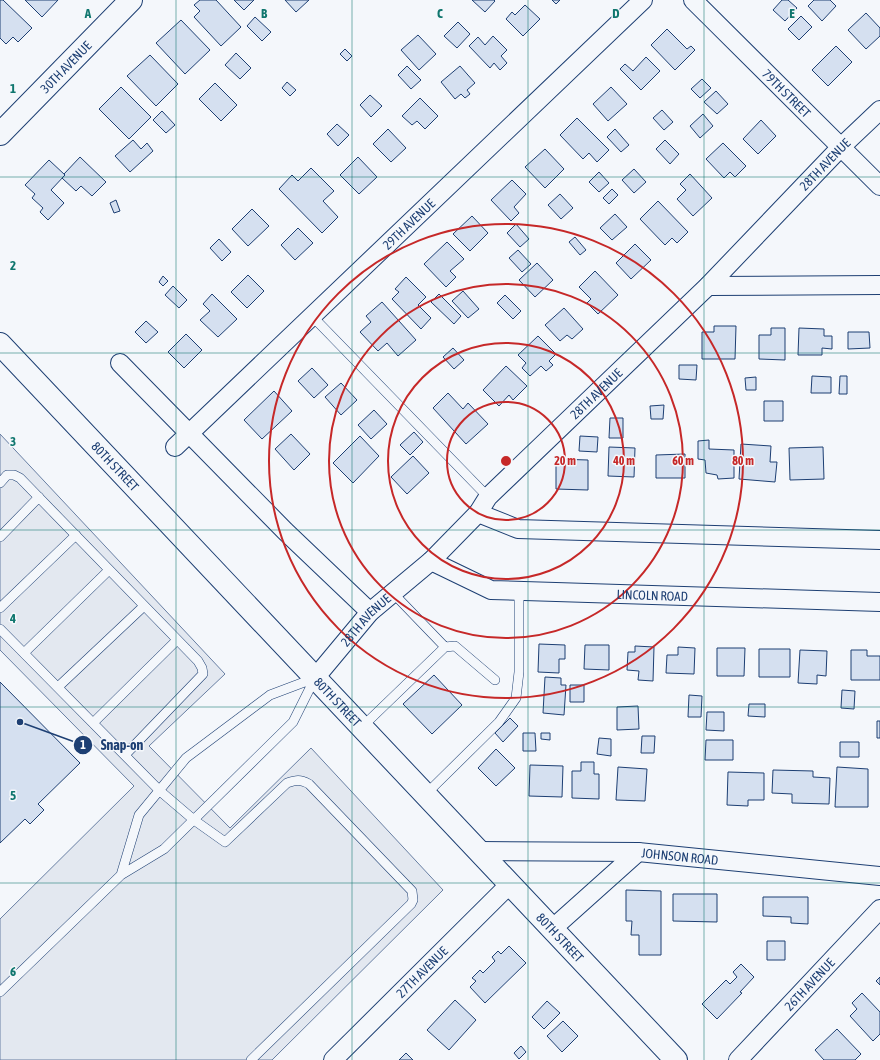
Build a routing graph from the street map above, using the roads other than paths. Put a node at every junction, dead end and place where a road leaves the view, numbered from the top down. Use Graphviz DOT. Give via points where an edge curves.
graph roads {
  1 [pos="131,0"];
  2 [pos="643,0"];
  3 [pos="693,0"];
  4 [pos="880,110"];
  5 [pos="0,134"];
  6 [pos="842,147"];
  7 [pos="880,186"];
  8 [pos="880,285"];
  9 [pos="708,286"];
  10 [pos="312,316"];
  11 [pos="0,344"];
  12 [pos="120,363"];
  13 [pos="189,433"];
  14 [pos="174,447"];
  15 [pos="0,468"];
  16 [pos="7,475"];
  17 [pos="0,483"];
  18 [pos="39,497"];
  19 [pos="488,497"];
  20 [pos="478,512"];
  21 [pos="76,536"];
  22 [pos="0,537"];
  23 [pos="880,540"];
  24 [pos="431,562"];
  25 [pos="109,570"];
  26 [pos="519,591"];
  27 [pos="393,593"];
  28 [pos="880,602"];
  29 [pos="144,606"];
  30 [pos="0,608"];
  31 [pos="370,612"];
  32 [pos="0,629"];
  33 [pos="177,640"];
  34 [pos="445,647"];
  35 [pos="24,653"];
  36 [pos="315,678"];
  37 [pos="495,680"];
  38 [pos="58,687"];
  39 [pos="93,723"];
  40 [pos="362,728"];
  41 [pos="125,755"];
  42 [pos="160,791"];
  43 [pos="425,795"];
  44 [pos="194,820"];
  45 [pos="479,851"];
  46 [pos="638,852"];
  47 [pos="122,875"];
  48 [pos="880,876"];
  49 [pos="510,884"];
  50 [pos="880,909"];
  51 [pos="552,928"];
  52 [pos="0,992"];
  53 [pos="251,1060"];
  54 [pos="333,1060"];
  55 [pos="676,1060"];
  56 [pos="738,1060"];
  1 -- 5 [label="street, 30TH AVENUE"];
  2 -- 10 [label="street, 29TH AVENUE"];
  3 -- 6 [label="street, 79TH STREET"];
  4 -- 6 [label="street, 28TH AVENUE"];
  6 -- 7 [label="street, 79TH STREET"];
  6 -- 9 [label="street, 28TH AVENUE"];
  8 -- 9 [label="street"];
  9 -- 19 [label="street, 28TH AVENUE"];
  10 -- 13 [label="street, 29TH AVENUE"];
  10 -- 19 [label="lane"];
  11 -- 36 [label="street, 80TH STREET"];
  12 -- 13 [label="street"];
  13 -- 14 [label="street, 29TH AVENUE"];
  13 -- 31 [label="street" via="285,531"];
  15 -- 16 [label="lane"];
  16 -- 17 [label="lane"];
  16 -- 18 [label="lane" via="20,478"];
  18 -- 21 [label="lane"];
  18 -- 22 [label="lane"];
  19 -- 20 [label="street, 28TH AVENUE"];
  20 -- 23 [label="street" via="518,529"];
  20 -- 24 [label="street, 28TH AVENUE"];
  21 -- 25 [label="lane"];
  21 -- 30 [label="lane"];
  24 -- 26 [label="street, LINCOLN ROAD" via="491,590"];
  24 -- 27 [label="street, 28TH AVENUE"];
  25 -- 29 [label="lane"];
  25 -- 35 [label="lane"];
  26 -- 28 [label="street, LINCOLN ROAD"];
  26 -- 43 [label="lane" via="519,672 516,698 499,722"];
  27 -- 31 [label="street, 28TH AVENUE"];
  27 -- 34 [label="lane"];
  29 -- 33 [label="lane"];
  29 -- 38 [label="lane"];
  31 -- 36 [label="street, 28TH AVENUE"];
  32 -- 35 [label="lane"];
  33 -- 39 [label="lane"];
  33 -- 41 [label="lane" via="198,661 203,674"];
  34 -- 37 [label="lane" via="455,646"];
  34 -- 40 [label="lane"];
  35 -- 38 [label="lane"];
  36 -- 40 [label="street, 80TH STREET"];
  36 -- 42 [label="lane" via="270,695 186,758"];
  36 -- 44 [label="lane" via="293,722"];
  38 -- 39 [label="lane"];
  39 -- 41 [label="lane"];
  40 -- 43 [label="street, 80TH STREET"];
  41 -- 42 [label="lane"];
  42 -- 44 [label="lane"];
  42 -- 47 [label="lane" via="139,816"];
  43 -- 45 [label="street, 80TH STREET"];
  44 -- 47 [label="lane" via="164,849"];
  44 -- 53 [label="lane" via="226,842 287,783 302,780 309,784 412,891 413,895 410,904"];
  45 -- 46 [label="street, JOHNSON ROAD"];
  45 -- 49 [label="street, 80TH STREET"];
  46 -- 48 [label="street, JOHNSON ROAD"];
  46 -- 51 [label="street"];
  47 -- 52 [label="lane"];
  49 -- 51 [label="street, 80TH STREET"];
  49 -- 54 [label="street, 27TH AVENUE"];
  50 -- 56 [label="street, 26TH AVENUE"];
  51 -- 55 [label="street, 80TH STREET"];
}
